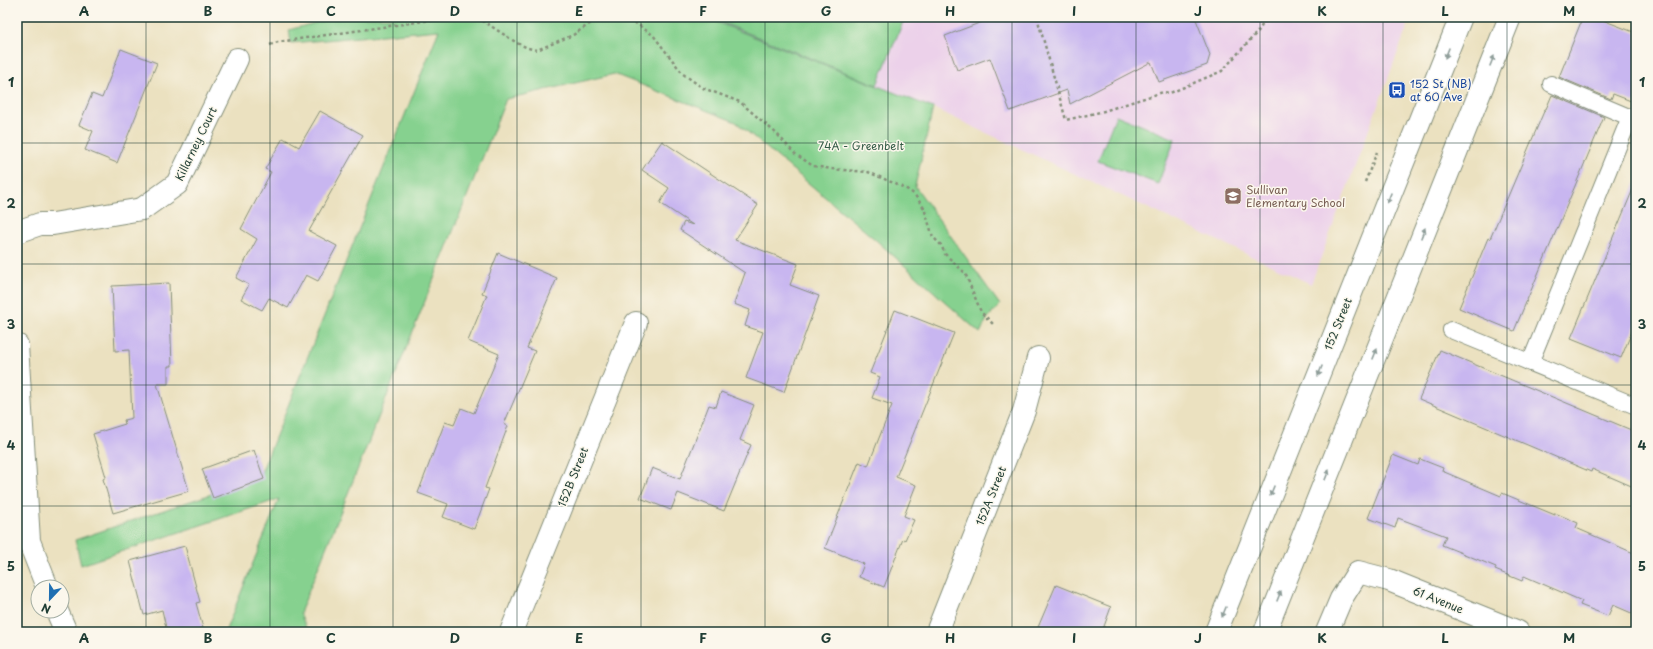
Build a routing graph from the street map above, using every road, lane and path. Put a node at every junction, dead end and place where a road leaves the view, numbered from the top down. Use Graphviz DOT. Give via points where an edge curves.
graph roads {
  1 [pos="452,17"];
  2 [pos="477,17"];
  3 [pos="1037,17"];
  4 [pos="1266,17"];
  5 [pos="1461,17"];
  6 [pos="1510,17"];
  7 [pos="270,45"];
  8 [pos="237,59"];
  9 [pos="1551,84"];
  10 [pos="1633,118"];
  11 [pos="17,232"];
  12 [pos="636,323"];
  13 [pos="994,325"];
  14 [pos="1451,330"];
  15 [pos="17,345"];
  16 [pos="1038,358"];
  17 [pos="1530,363"];
  18 [pos="1635,404"];
  19 [pos="45,579"];
  20 [pos="60,619"];
  21 [pos="66,632"];
  22 [pos="511,632"];
  23 [pos="937,632"];
  24 [pos="1216,632"];
  25 [pos="1264,632"];
  26 [pos="1327,632"];
  27 [pos="1518,632"];
  1 -- 7 [label="path"];
  2 -- 13 [label="path" via="518,43 537,50 573,35 594,21 623,19 637,24 653,35 683,74 703,88 740,102 758,116 794,153 813,166 868,172 914,194 924,208 933,237 945,254 965,273 981,312"];
  3 -- 4 [label="path" via="1066,120 1104,112 1163,92 1170,93 1222,71 1260,29"];
  5 -- 24 [label="street, 152 Street, one-way"];
  25 -- 6 [label="street, one-way"];
  8 -- 11 [label="street, Killarney Court" via="177,184 142,209 40,224"];
  9 -- 10 [label="lane"];
  10 -- 17 [label="lane"];
  12 -- 22 [label="street, 152B Street"];
  14 -- 17 [label="lane"];
  15 -- 19 [label="street" via="29,541"];
  16 -- 23 [label="street, 152A Street" via="1024,411"];
  17 -- 18 [label="lane"];
  20 -- 21 [label="street"];
  26 -- 27 [label="street, 61 Avenue" via="1341,599 1358,572 1389,580"];
}
